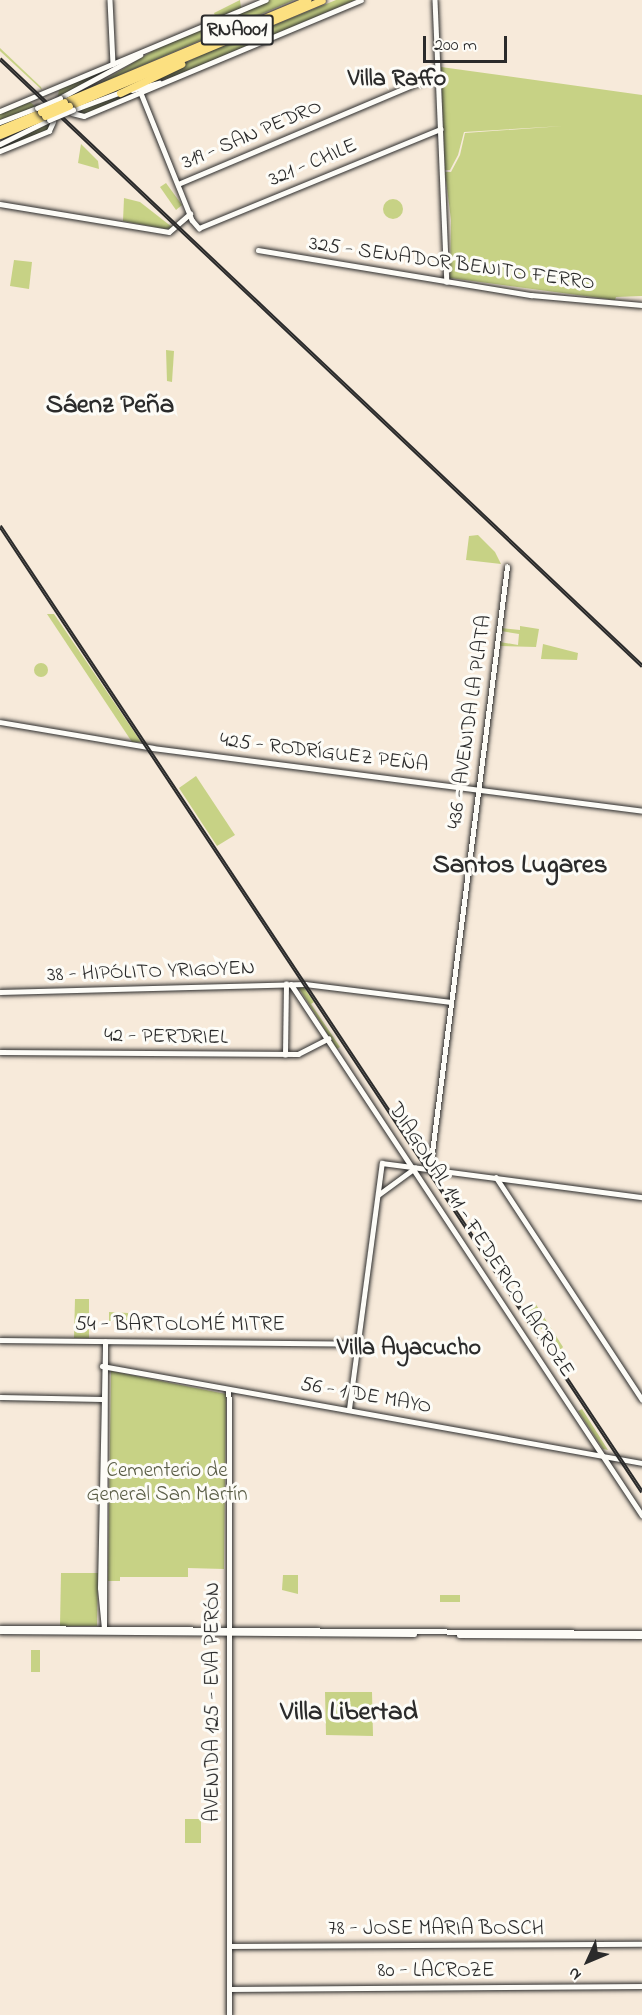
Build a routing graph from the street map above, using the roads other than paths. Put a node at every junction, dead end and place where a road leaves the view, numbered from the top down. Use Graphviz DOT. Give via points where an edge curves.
graph roads {
  1 [pos="110,0"];
  2 [pos="266,0"];
  3 [pos="307,0"];
  4 [pos="361,0"];
  5 [pos="435,0"];
  6 [pos="321,1"];
  7 [pos="215,45"];
  8 [pos="149,49"];
  9 [pos="113,64"];
  10 [pos="438,74"];
  11 [pos="164,82"];
  12 [pos="48,91"];
  13 [pos="120,93"];
  14 [pos="141,93"];
  15 [pos="27,100"];
  16 [pos="66,105"];
  17 [pos="0,111"];
  18 [pos="44,114"];
  19 [pos="0,122"];
  20 [pos="0,128"];
  21 [pos="439,129"];
  22 [pos="0,135"];
  23 [pos="0,144"];
  24 [pos="0,152"];
  25 [pos="178,184"];
  26 [pos="0,204"];
  27 [pos="190,214"];
  28 [pos="258,250"];
  29 [pos="447,282"];
  30 [pos="642,305"];
  31 [pos="507,567"];
  32 [pos="0,722"];
  33 [pos="477,789"];
  34 [pos="642,811"];
  35 [pos="288,984"];
  36 [pos="0,992"];
  37 [pos="451,1002"];
  38 [pos="328,1039"];
  39 [pos="0,1052"];
  40 [pos="285,1054"];
  41 [pos="415,1168"];
  42 [pos="427,1168"];
  43 [pos="493,1177"];
  44 [pos="378,1195"];
  45 [pos="642,1197"];
  46 [pos="0,1340"];
  47 [pos="105,1342"];
  48 [pos="358,1344"];
  49 [pos="104,1366"];
  50 [pos="229,1389"];
  51 [pos="0,1397"];
  52 [pos="103,1399"];
  53 [pos="642,1399"];
  54 [pos="349,1409"];
  55 [pos="604,1456"];
  56 [pos="642,1463"];
  57 [pos="642,1515"];
  58 [pos="104,1629"];
  59 [pos="0,1630"];
  60 [pos="230,1631"];
  61 [pos="642,1635"];
  62 [pos="642,1944"];
  63 [pos="229,1946"];
  64 [pos="642,1986"];
  65 [pos="230,1989"];
  66 [pos="230,2015"];
  1 -- 9 [label="street"];
  2 -- 8 [label="street"];
  3 -- 16 [label="highway, RNA001"];
  4 -- 11 [label="street"];
  5 -- 10 [label="street"];
  6 -- 7 [label="highway, RNA001"];
  7 -- 13 [label="highway"];
  7 -- 16 [label="highway, RNA001"];
  8 -- 9 [label="street"];
  8 -- 16 [label="street"];
  9 -- 12 [label="street"];
  10 -- 21 [label="street"];
  10 -- 25 [label="street, 319 - SAN PEDRO"];
  11 -- 13 [label="street"];
  11 -- 14 [label="street"];
  12 -- 15 [label="street"];
  12 -- 16 [label="street"];
  13 -- 16 [label="street"];
  14 -- 16 [label="street" via="84,116"];
  14 -- 25 [label="street"];
  15 -- 17 [label="street"];
  15 -- 18 [label="street"];
  16 -- 18 [label="highway, RNA001, bridge"];
  16 -- 18 [label="street, bridge"];
  18 -- 19 [label="street"];
  18 -- 20 [label="highway, RNA001"];
  18 -- 22 [label="highway, RNA001"];
  18 -- 23 [label="street"];
  18 -- 24 [label="street" via="49,131"];
  21 -- 27 [label="street, 321 - CHILE" via="199,228"];
  21 -- 29 [label="street"];
  25 -- 27 [label="street"];
  26 -- 27 [label="street" via="169,232"];
  28 -- 29 [label="street, 325 - SENADOR BENITO FERRO"];
  29 -- 30 [label="street, 325 - SENADOR BENITO FERRO"];
  31 -- 33 [label="street, 436 - AVENIDA LA PLATA"];
  32 -- 33 [label="street, 425 - RODRÍGUEZ PEÑA" via="146,747"];
  33 -- 34 [label="street, 425 - RODRÍGUEZ PEÑA"];
  33 -- 37 [label="street, 436 - AVENIDA LA PLATA"];
  35 -- 36 [label="street, 38 - HIPÓLITO YRIGOYEN"];
  35 -- 37 [label="street, 38 - HIPÓLITO YRIGOYEN"];
  35 -- 38 [label="street, DIAGONAL 141 - FEDERICO LACROZE"];
  35 -- 40 [label="street"];
  37 -- 42 [label="street, 436 - AVENIDA LA PLATA"];
  38 -- 40 [label="street, 42 - PERDRIEL" via="300,1054"];
  38 -- 41 [label="street, DIAGONAL 141 - FEDERICO LACROZE"];
  39 -- 40 [label="street, 42 - PERDRIEL"];
  41 -- 42 [label="street"];
  41 -- 44 [label="street"];
  41 -- 44 [label="street" via="382,1163"];
  41 -- 55 [label="street, DIAGONAL 141 - FEDERICO LACROZE"];
  42 -- 43 [label="street"];
  43 -- 45 [label="street"];
  43 -- 53 [label="street"];
  44 -- 48 [label="street"];
  46 -- 47 [label="street, 54 - BARTOLOMÉ MITRE"];
  47 -- 48 [label="street, 54 - BARTOLOMÉ MITRE"];
  47 -- 49 [label="street"];
  48 -- 54 [label="street"];
  49 -- 50 [label="street, 56 - 1 DE MAYO"];
  49 -- 52 [label="street"];
  50 -- 54 [label="street, 56 - 1 DE MAYO"];
  50 -- 60 [label="street, AVENIDA 125 - EVA PERÓN"];
  51 -- 52 [label="street"];
  52 -- 58 [label="street"];
  54 -- 55 [label="street, 56 - 1 DE MAYO"];
  55 -- 56 [label="street, 56 - 1 DE MAYO"];
  55 -- 57 [label="street, DIAGONAL 141 - FEDERICO LACROZE"];
  58 -- 59 [label="street"];
  58 -- 60 [label="street"];
  59 -- 60 [label="street"];
  60 -- 61 [label="street"];
  60 -- 63 [label="street, AVENIDA 125 - EVA PERÓN"];
  62 -- 63 [label="street, 78 - JOSE MARIA BOSCH"];
  63 -- 65 [label="street, AVENIDA 125 - EVA PERÓN"];
  64 -- 65 [label="street, 80 - LACROZE"];
  65 -- 66 [label="street, AVENIDA 125 - EVA PERÓN"];
}
